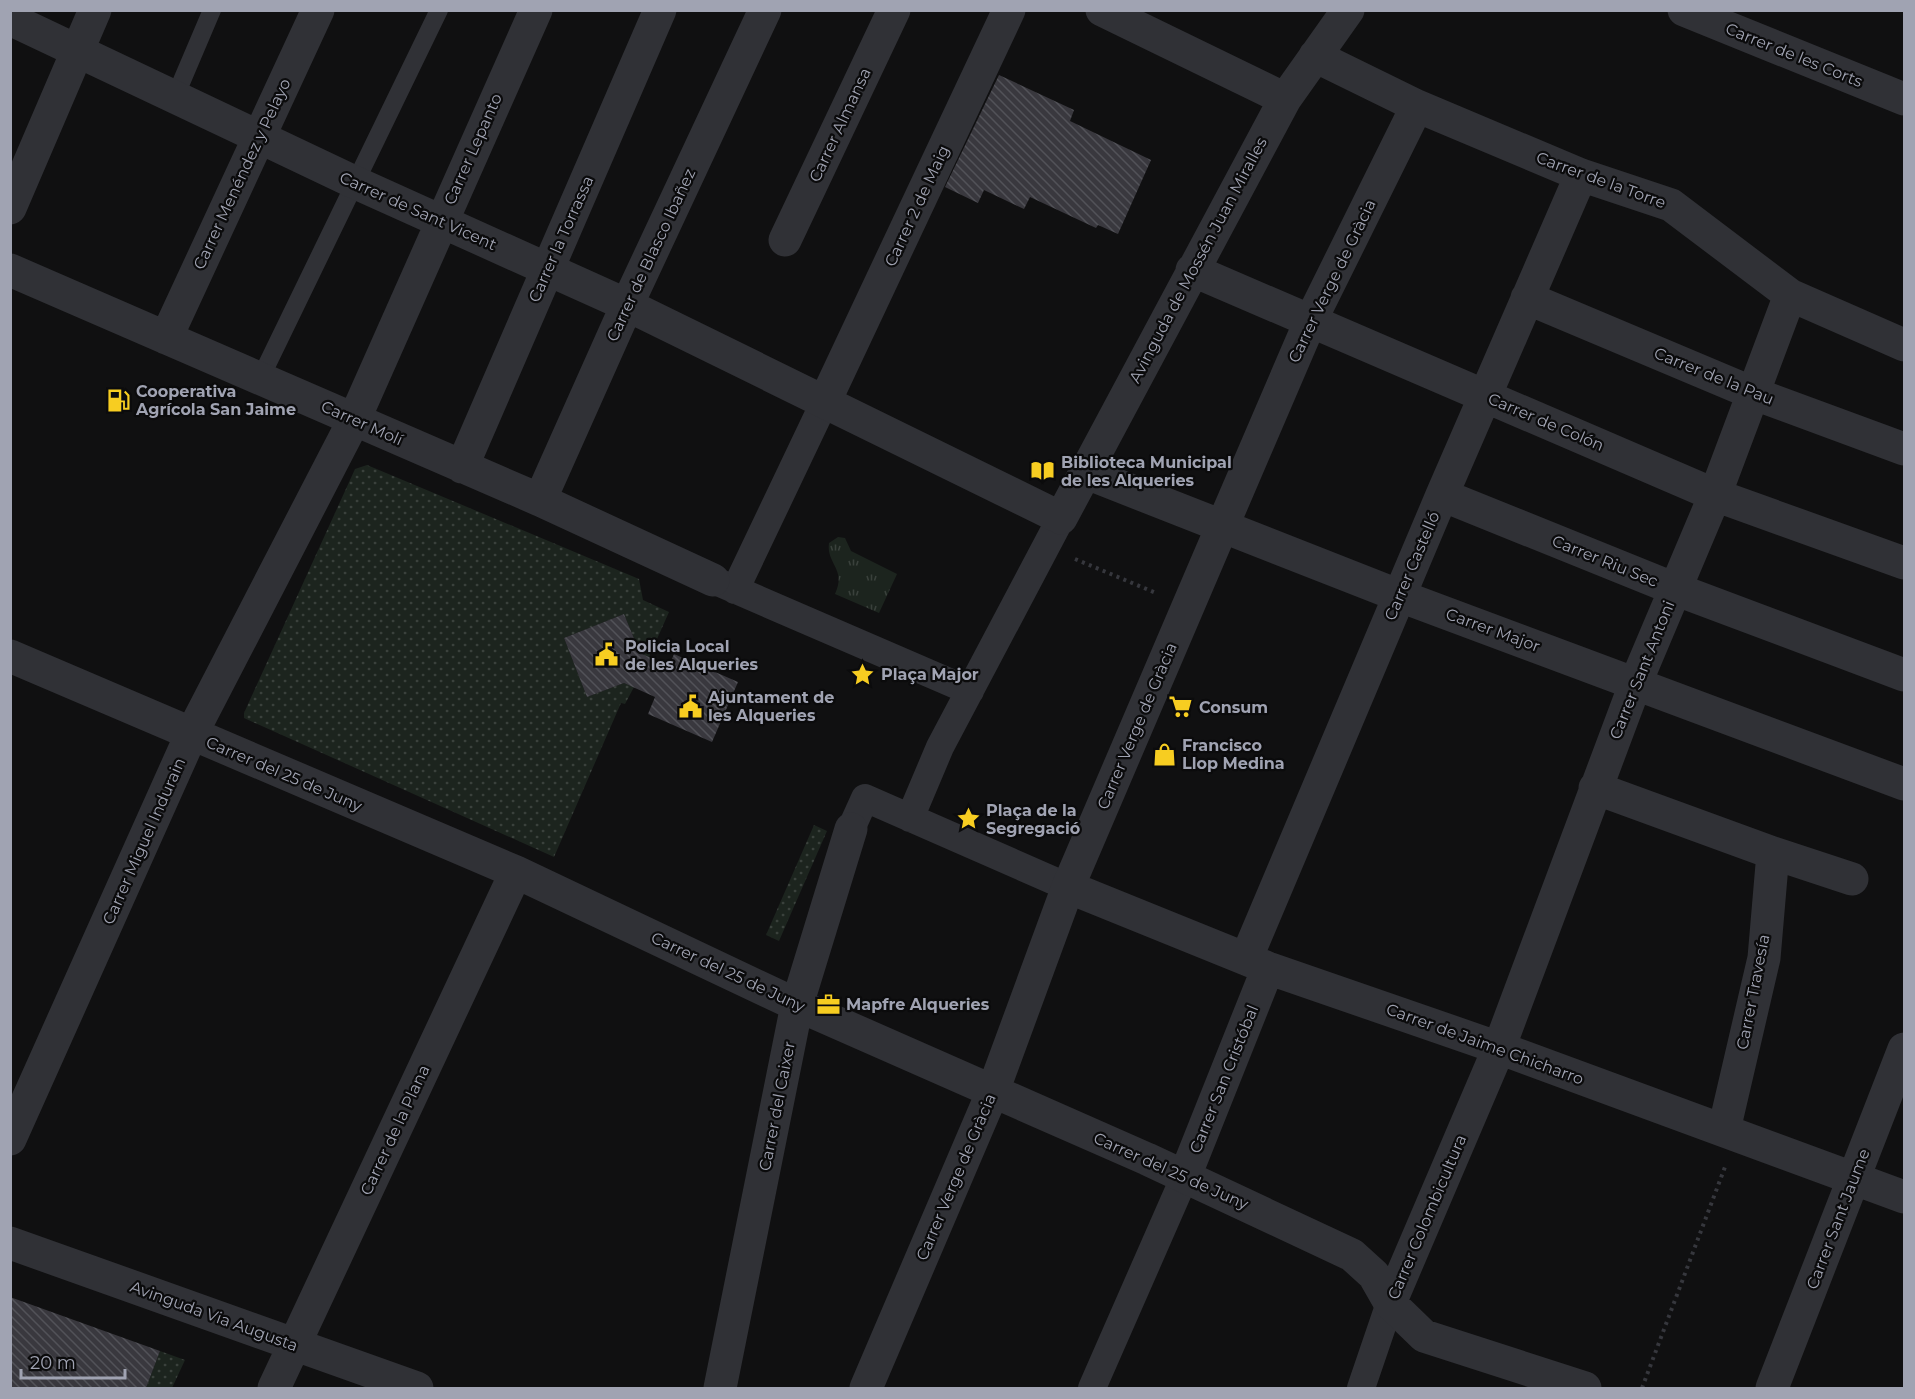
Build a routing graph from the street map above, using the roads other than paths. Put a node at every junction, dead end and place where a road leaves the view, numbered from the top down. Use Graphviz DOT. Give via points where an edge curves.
graph roads {
  1 [pos="95,10"];
  2 [pos="212,10"];
  3 [pos="318,10"];
  4 [pos="439,10"];
  5 [pos="536,10"];
  6 [pos="660,10"];
  7 [pos="765,10"];
  8 [pos="894,10"];
  9 [pos="1009,10"];
  10 [pos="1102,10"];
  11 [pos="1348,10"];
  12 [pos="1684,10"];
  13 [pos="10,19"];
  14 [pos="78,52"];
  15 [pos="1315,56"];
  16 [pos="175,98"];
  17 [pos="1285,99"];
  18 [pos="1905,99"];
  19 [pos="1417,106"];
  20 [pos="257,137"];
  21 [pos="1581,175"];
  22 [pos="354,182"];
  23 [pos="10,208"];
  24 [pos="441,220"];
  25 [pos="785,240"];
  26 [pos="10,270"];
  27 [pos="1192,270"];
  28 [pos="547,271"];
  29 [pos="1790,295"];
  30 [pos="1527,298"];
  31 [pos="627,305"];
  32 [pos="1310,322"];
  33 [pos="166,338"];
  34 [pos="1905,345"];
  35 [pos="260,379"];
  36 [pos="1755,394"];
  37 [pos="1487,396"];
  38 [pos="825,401"];
  39 [pos="354,420"];
  40 [pos="1905,449"];
  41 [pos="462,467"];
  42 [pos="1084,472"];
  43 [pos="1442,495"];
  44 [pos="1715,495"];
  45 [pos="540,500"];
  46 [pos="1061,518"];
  47 [pos="1222,527"];
  48 [pos="1905,563"];
  49 [pos="724,585"];
  50 [pos="1675,589"];
  51 [pos="1400,596"];
  52 [pos="10,656"];
  53 [pos="1905,675"];
  54 [pos="1636,681"];
  55 [pos="970,691"];
  56 [pos="191,735"];
  57 [pos="1905,784"];
  58 [pos="1595,788"];
  59 [pos="910,818"];
  60 [pos="851,829"];
  61 [pos="1773,853"];
  62 [pos="516,872"];
  63 [pos="1852,879"];
  64 [pos="1068,887"];
  65 [pos="1257,963"];
  66 [pos="797,1005"];
  67 [pos="1499,1048"];
  68 [pos="1905,1049"];
  69 [pos="993,1091"];
  70 [pos="1730,1132"];
  71 [pos="10,1139"];
  72 [pos="1185,1176"];
  73 [pos="1853,1178"];
  74 [pos="1905,1197"];
  75 [pos="10,1243"];
  76 [pos="1390,1303"];
  77 [pos="294,1345"];
  78 [pos="274,1389"];
  79 [pos="417,1389"];
  80 [pos="720,1389"];
  81 [pos="866,1389"];
  82 [pos="1092,1389"];
  83 [pos="1361,1389"];
  84 [pos="1585,1389"];
  85 [pos="1772,1389"];
  1 -- 14 [label="street"];
  2 -- 16 [label="lane"];
  3 -- 20 [label="street, Carrer Menéndez y Pelayo"];
  4 -- 22 [label="lane"];
  5 -- 24 [label="street, Carrer Lepanto"];
  6 -- 28 [label="street, Carrer la Torrassa"];
  7 -- 31 [label="street, Carrer de Blasco Ibañez"];
  8 -- 25 [label="street, Carrer Almansa"];
  9 -- 38 [label="street, Carrer 2 de Maig"];
  10 -- 17 [label="street"];
  11 -- 15 [label="street, Avinguda de Mossén Juan Miralles"];
  12 -- 18 [label="street, Carrer de les Corts"];
  13 -- 14 [label="street, Carrer de Sant Vicent"];
  14 -- 16 [label="street, Carrer de Sant Vicent"];
  14 -- 23 [label="street"];
  15 -- 17 [label="street, Avinguda de Mossén Juan Miralles"];
  15 -- 19 [label="street, Carrer de la Torre"];
  16 -- 20 [label="street, Carrer de Sant Vicent"];
  17 -- 27 [label="street, Avinguda de Mossén Juan Miralles"];
  19 -- 21 [label="street, Carrer de la Torre"];
  19 -- 32 [label="street, Carrer Verge de Gràcia"];
  20 -- 22 [label="street, Carrer de Sant Vicent"];
  20 -- 33 [label="street, Carrer Menéndez y Pelayo"];
  21 -- 29 [label="street, Carrer de la Torre" via="1671,205"];
  21 -- 30 [label="street, Carrer Castelló"];
  22 -- 24 [label="street, Carrer de Sant Vicent"];
  22 -- 35 [label="lane"];
  24 -- 28 [label="street, Carrer de Sant Vicent"];
  24 -- 39 [label="street, Carrer Lepanto"];
  26 -- 33 [label="street, Carrer Molí"];
  27 -- 32 [label="street, Carrer de Colón"];
  27 -- 42 [label="street, Avinguda de Mossén Juan Miralles"];
  28 -- 31 [label="street, Carrer de Sant Vicent"];
  28 -- 41 [label="street, Carrer la Torrassa"];
  29 -- 34 [label="street, Carrer de la Torre"];
  29 -- 36 [label="street, Carrer Sant Antoni"];
  30 -- 36 [label="street, Carrer de la Pau"];
  30 -- 37 [label="street, Carrer Castelló"];
  31 -- 38 [label="street, Carrer de Sant Vicent"];
  31 -- 45 [label="street, Carrer de Blasco Ibañez"];
  32 -- 37 [label="street, Carrer de Colón"];
  32 -- 47 [label="street, Carrer Verge de Gràcia"];
  33 -- 35 [label="street, Carrer Molí"];
  35 -- 39 [label="street, Carrer Molí"];
  36 -- 40 [label="street, Carrer de la Pau"];
  36 -- 44 [label="street, Carrer Sant Antoni"];
  37 -- 43 [label="street, Carrer Castelló"];
  37 -- 44 [label="street, Carrer de Colón"];
  38 -- 46 [label="street"];
  38 -- 49 [label="street"];
  39 -- 41 [label="street, Carrer Molí"];
  39 -- 56 [label="street, Carrer Miguel Indurain"];
  41 -- 45 [label="street, Carrer Molí"];
  42 -- 46 [label="street, Avinguda de Mossén Juan Miralles"];
  42 -- 47 [label="street, Carrer Major"];
  43 -- 50 [label="street, Carrer Riu Sec"];
  43 -- 51 [label="street, Carrer Castelló"];
  44 -- 48 [label="street, Carrer de Colón"];
  44 -- 50 [label="street, Carrer Sant Antoni"];
  45 -- 49 [label="street, Carrer Molí"];
  46 -- 55 [label="street"];
  47 -- 51 [label="street, Carrer Major"];
  47 -- 64 [label="street, Carrer Verge de Gràcia"];
  49 -- 55 [label="street"];
  50 -- 53 [label="street, Carrer Riu Sec"];
  50 -- 54 [label="street, Carrer Sant Antoni"];
  51 -- 54 [label="street, Carrer Major"];
  51 -- 65 [label="street, Carrer Castelló"];
  52 -- 56 [label="street, Carrer del 25 de Juny"];
  54 -- 57 [label="street, Carrer Major"];
  54 -- 58 [label="street, Carrer Sant Antoni"];
  55 -- 59 [label="street" via="940,747"];
  56 -- 62 [label="street, Carrer del 25 de Juny"];
  56 -- 71 [label="street, Carrer Miguel Indurain"];
  58 -- 61 [label="street"];
  58 -- 67 [label="street, Carrer Sant Antoni"];
  59 -- 60 [label="street" via="865,798"];
  59 -- 64 [label="street"];
  60 -- 66 [label="street, Carrer del Caixer"];
  61 -- 63 [label="street"];
  61 -- 70 [label="street, Carrer Travesía" via="1764,958"];
  62 -- 66 [label="street, Carrer del 25 de Juny"];
  62 -- 77 [label="street, Carrer de la Plana"];
  64 -- 65 [label="street, Carrer de Jaime Chicharro"];
  64 -- 69 [label="street, Carrer Verge de Gràcia"];
  65 -- 67 [label="street, Carrer de Jaime Chicharro"];
  65 -- 72 [label="street, Carrer San Cristóbal"];
  66 -- 69 [label="street, Carrer del 25 de Juny"];
  66 -- 80 [label="street, Carrer del Caixer"];
  67 -- 70 [label="street, Carrer de Jaime Chicharro"];
  67 -- 76 [label="street, Carrer Colombicultura"];
  68 -- 73 [label="street, Carrer Sant Jaume"];
  69 -- 72 [label="street, Carrer del 25 de Juny"];
  69 -- 81 [label="street, Carrer Verge de Gràcia"];
  70 -- 73 [label="street, Carrer de Jaime Chicharro"];
  72 -- 76 [label="street, Carrer del 25 de Juny" via="1352,1255 1374,1275"];
  72 -- 82 [label="street, Carrer San Cristóbal"];
  73 -- 74 [label="street, Carrer de Jaime Chicharro"];
  73 -- 85 [label="street, Carrer Sant Jaume"];
  75 -- 77 [label="street, Avinguda Via Augusta"];
  76 -- 83 [label="street, Carrer Colombicultura"];
  76 -- 84 [label="street, Carrer del 25 de Juny" via="1424,1336"];
  77 -- 78 [label="street, Carrer de la Plana"];
  77 -- 79 [label="street, Avinguda Via Augusta"];
}
